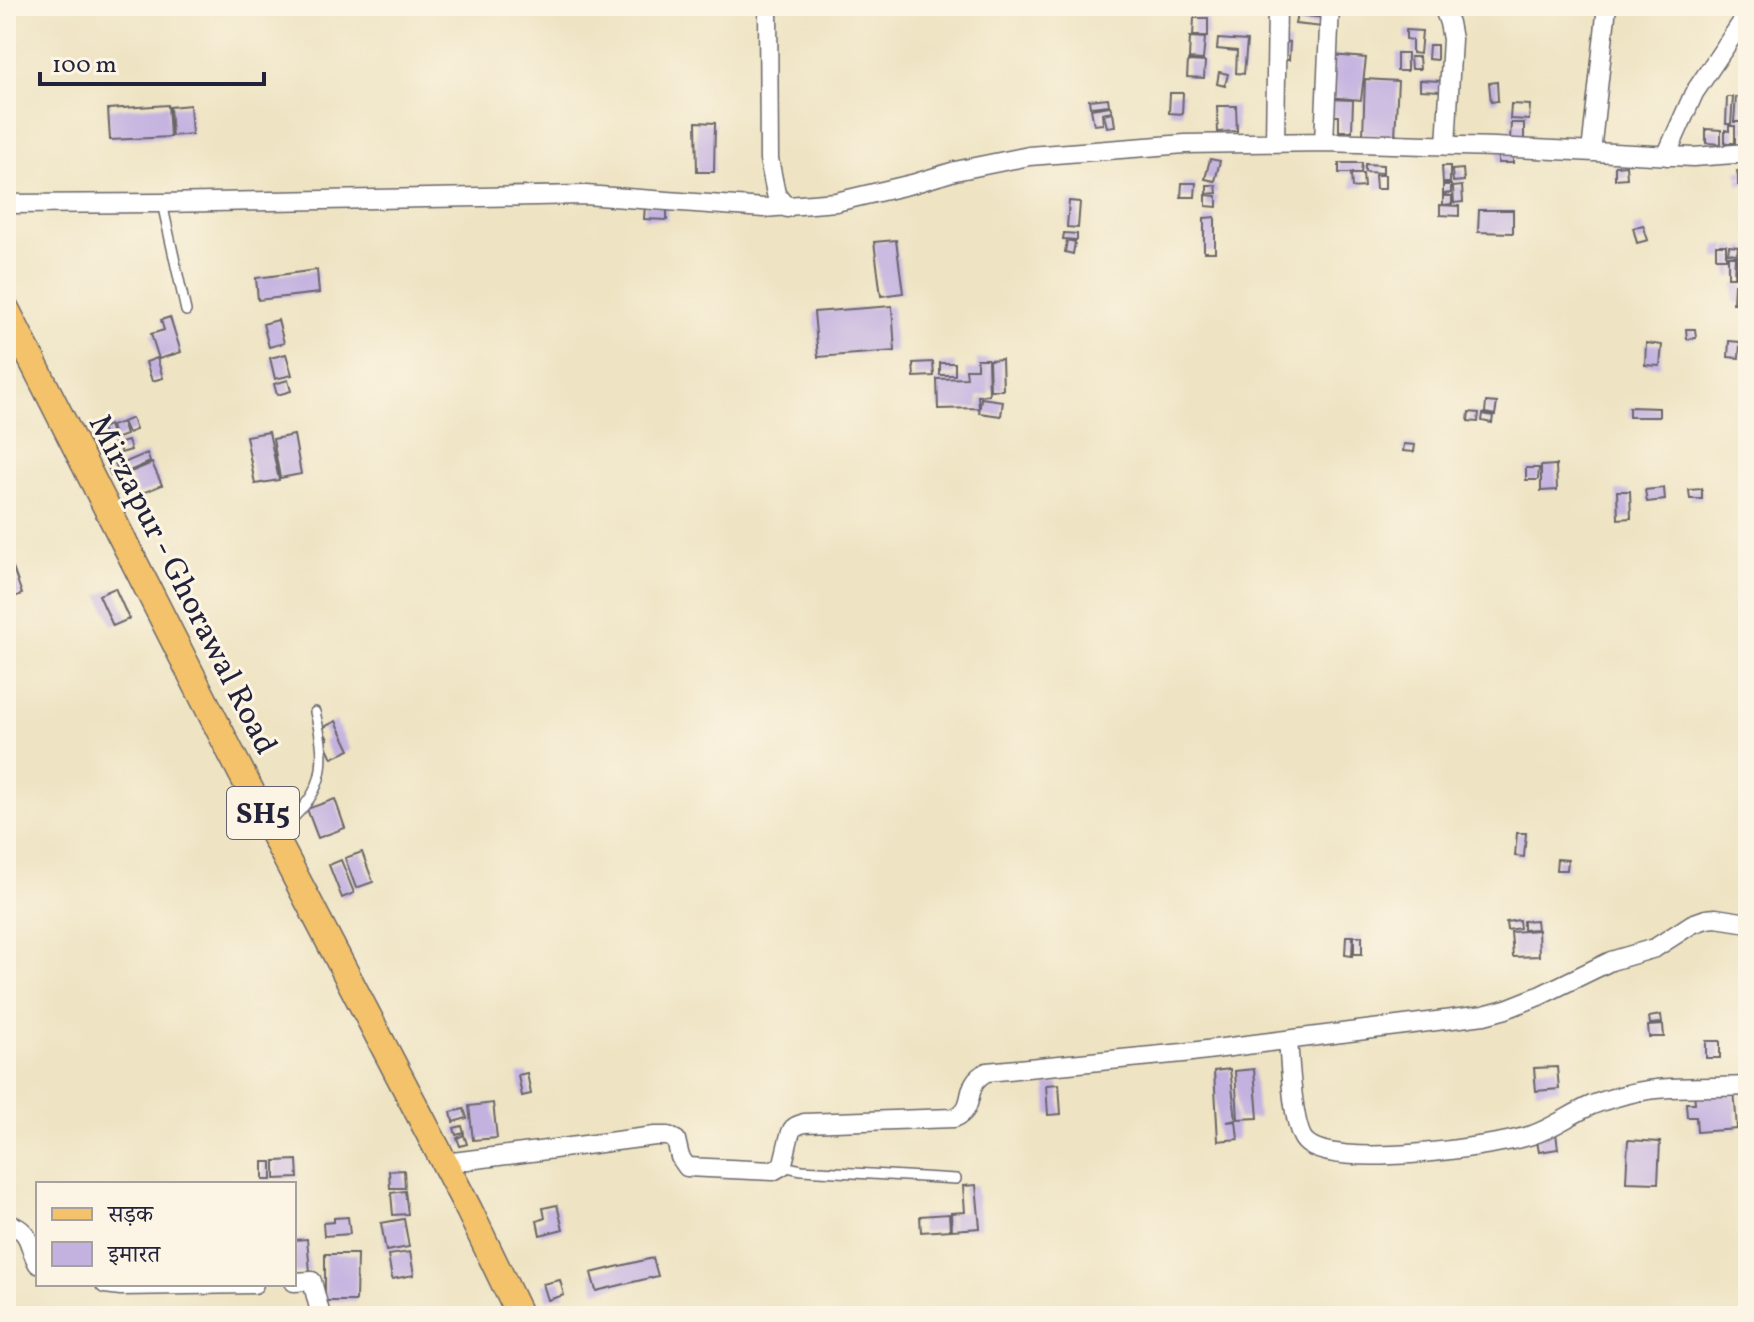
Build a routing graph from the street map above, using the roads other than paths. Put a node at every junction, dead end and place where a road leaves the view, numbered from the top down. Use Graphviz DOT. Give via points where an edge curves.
graph roads {
  1 [pos="768,6"];
  2 [pos="1277,6"];
  3 [pos="1330,6"];
  4 [pos="1443,6"];
  5 [pos="1607,6"];
  6 [pos="1748,13"];
  7 [pos="1324,142"];
  8 [pos="1275,143"];
  9 [pos="1446,146"];
  10 [pos="1591,152"];
  11 [pos="1748,153"];
  12 [pos="1666,156"];
  13 [pos="162,203"];
  14 [pos="6,204"];
  15 [pos="787,208"];
  16 [pos="6,309"];
  17 [pos="186,311"];
  18 [pos="315,712"];
  19 [pos="274,834"];
  20 [pos="1748,923"];
  21 [pos="1288,1040"];
  22 [pos="1748,1086"];
  23 [pos="445,1163"];
  24 [pos="782,1166"];
  25 [pos="956,1179"];
  26 [pos="6,1223"];
  27 [pos="36,1259"];
  28 [pos="296,1282"];
  29 [pos="321,1316"];
  30 [pos="520,1316"];
  1 -- 15 [label="street" via="769,159 776,194"];
  2 -- 8 [label="street"];
  3 -- 7 [label="street"];
  4 -- 9 [label="street" via="1452,39"];
  5 -- 10 [label="street"];
  6 -- 12 [label="street" via="1694,93"];
  7 -- 8 [label="street"];
  7 -- 9 [label="street"];
  8 -- 15 [label="street" via="1029,156 847,200"];
  9 -- 10 [label="street"];
  10 -- 12 [label="street"];
  11 -- 12 [label="street"];
  13 -- 14 [label="street"];
  13 -- 15 [label="street" via="585,195"];
  13 -- 17 [label="lane"];
  16 -- 19 [label="main road, Mirzapur - Ghorawal Road / SH5"];
  18 -- 19 [label="lane" via="322,740 316,790 295,818"];
  19 -- 23 [label="main road, Mirzapur - Ghorawal Road / SH5"];
  20 -- 21 [label="street" via="1706,919 1655,948 1484,1015"];
  21 -- 22 [label="street" via="1297,1121 1305,1142 1354,1156 1448,1151 1529,1136 1591,1105 1637,1092"];
  21 -- 24 [label="street" via="987,1072 974,1081 963,1115 954,1118 797,1125"];
  23 -- 24 [label="street" via="668,1136 676,1140 687,1167 773,1171"];
  23 -- 30 [label="main road, Mirzapur - Ghorawal Road / SH5"];
  24 -- 25 [label="lane"];
  26 -- 27 [label="street" via="25,1232"];
  28 -- 29 [label="street" via="312,1281"];
}
